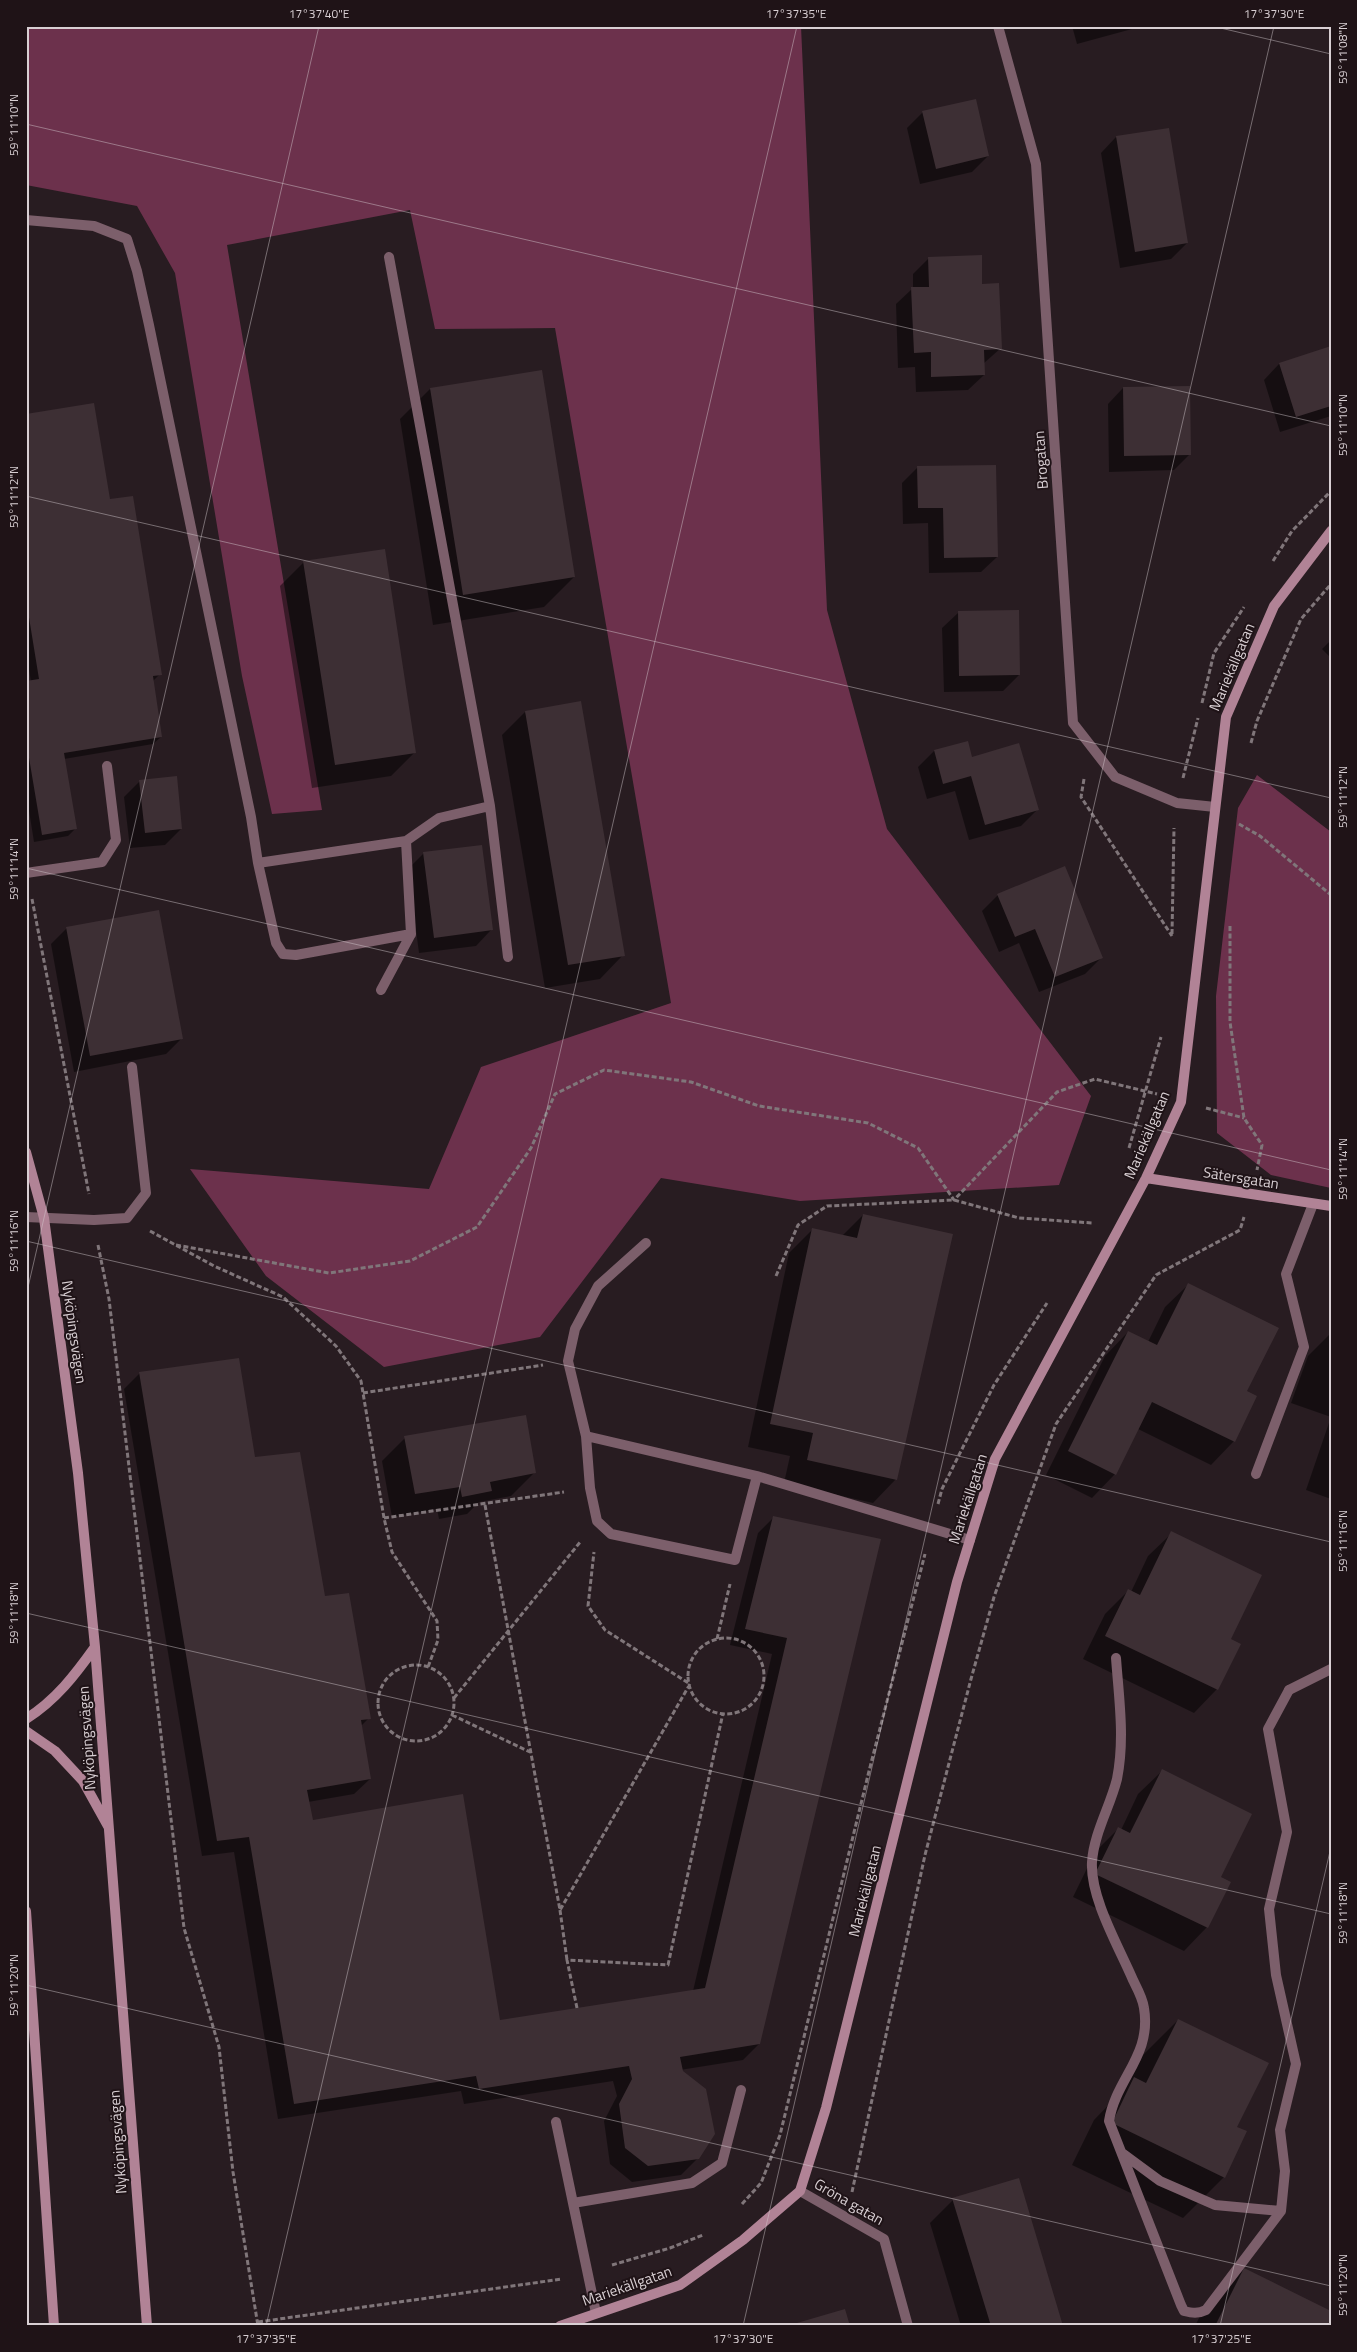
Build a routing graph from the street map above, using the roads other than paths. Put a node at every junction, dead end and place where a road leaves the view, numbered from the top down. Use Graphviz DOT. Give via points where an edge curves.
graph roads {
  1 [pos="998,26"];
  2 [pos="26,220"];
  3 [pos="389,257"];
  4 [pos="1331,531"];
  5 [pos="106,766"];
  6 [pos="490,806"];
  7 [pos="1215,806"];
  8 [pos="406,841"];
  9 [pos="258,863"];
  10 [pos="27,873"];
  11 [pos="411,934"];
  12 [pos="508,958"];
  13 [pos="381,990"];
  14 [pos="132,1067"];
  15 [pos="26,1152"];
  16 [pos="1146,1178"];
  17 [pos="1313,1204"];
  18 [pos="1331,1206"];
  19 [pos="26,1218"];
  20 [pos="44,1218"];
  21 [pos="646,1243"];
  22 [pos="586,1436"];
  23 [pos="1256,1474"];
  24 [pos="757,1476"];
  25 [pos="970,1540"];
  26 [pos="95,1647"];
  27 [pos="1116,1658"];
  28 [pos="1331,1669"];
  29 [pos="26,1719"];
  30 [pos="26,1731"];
  31 [pos="109,1829"];
  32 [pos="26,1911"];
  33 [pos="741,2090"];
  34 [pos="556,2122"];
  35 [pos="1122,2153"];
  36 [pos="800,2191"];
  37 [pos="573,2203"];
  38 [pos="1281,2212"];
  39 [pos="596,2313"];
  40 [pos="54,2326"];
  41 [pos="147,2326"];
  42 [pos="560,2326"];
  43 [pos="908,2326"];
  1 -- 7 [label="street, Brogatan" via="1036,164 1073,723 1115,777 1177,803"];
  2 -- 9 [label="street" via="94,226 126,239 147,316"];
  3 -- 6 [label="street"];
  4 -- 7 [label="street, Mariekällgatan" via="1274,606 1226,717"];
  5 -- 10 [label="street" via="116,840 102,862"];
  6 -- 8 [label="street" via="439,818"];
  6 -- 12 [label="street"];
  7 -- 16 [label="street, Mariekällgatan" via="1181,1102"];
  8 -- 9 [label="street"];
  8 -- 11 [label="street"];
  9 -- 11 [label="street" via="276,943 283,954 296,955"];
  11 -- 13 [label="street"];
  14 -- 20 [label="street" via="146,1193 127,1218"];
  15 -- 20 [label="street, Nyköpingsvägen"];
  16 -- 17 [label="street, Sätersgatan"];
  16 -- 25 [label="street, Mariekällgatan" via="995,1459"];
  17 -- 18 [label="street, Sätersgatan"];
  17 -- 23 [label="street" via="1286,1274 1304,1347"];
  19 -- 20 [label="street"];
  20 -- 26 [label="street, Nyköpingsvägen" via="78,1473"];
  21 -- 22 [label="street" via="598,1286 575,1329 568,1361"];
  22 -- 24 [label="street"];
  22 -- 24 [label="street" via="590,1488 597,1521 612,1534 735,1560"];
  24 -- 25 [label="street"];
  25 -- 36 [label="street, Mariekällgatan" via="826,2108"];
  26 -- 29 [label="street" via="45,1707"];
  26 -- 31 [label="street, Nyköpingsvägen"];
  27 -- 35 [label="street" via="1122,1744 1116,1780 1092,1862 1101,1906 1144,2006 1146,2031 1140,2054 1112,2106 1109,2121"];
  28 -- 38 [label="street" via="1289,1690 1268,1729 1287,1832 1269,1909 1276,1975 1296,2064 1280,2130 1285,2172"];
  30 -- 31 [label="street" via="54,1751 82,1781"];
  31 -- 41 [label="street, Nyköpingsvägen"];
  32 -- 40 [label="street"];
  33 -- 37 [label="street" via="722,2163 692,2183"];
  34 -- 37 [label="street"];
  35 -- 38 [label="street" via="1160,2182 1215,2205"];
  35 -- 38 [label="street" via="1184,2311 1200,2313 1206,2310"];
  36 -- 39 [label="street, Mariekällgatan" via="743,2240 680,2285"];
  36 -- 43 [label="street, Gröna gatan" via="884,2240"];
  37 -- 39 [label="street"];
  39 -- 42 [label="street, Mariekällgatan"];
}
